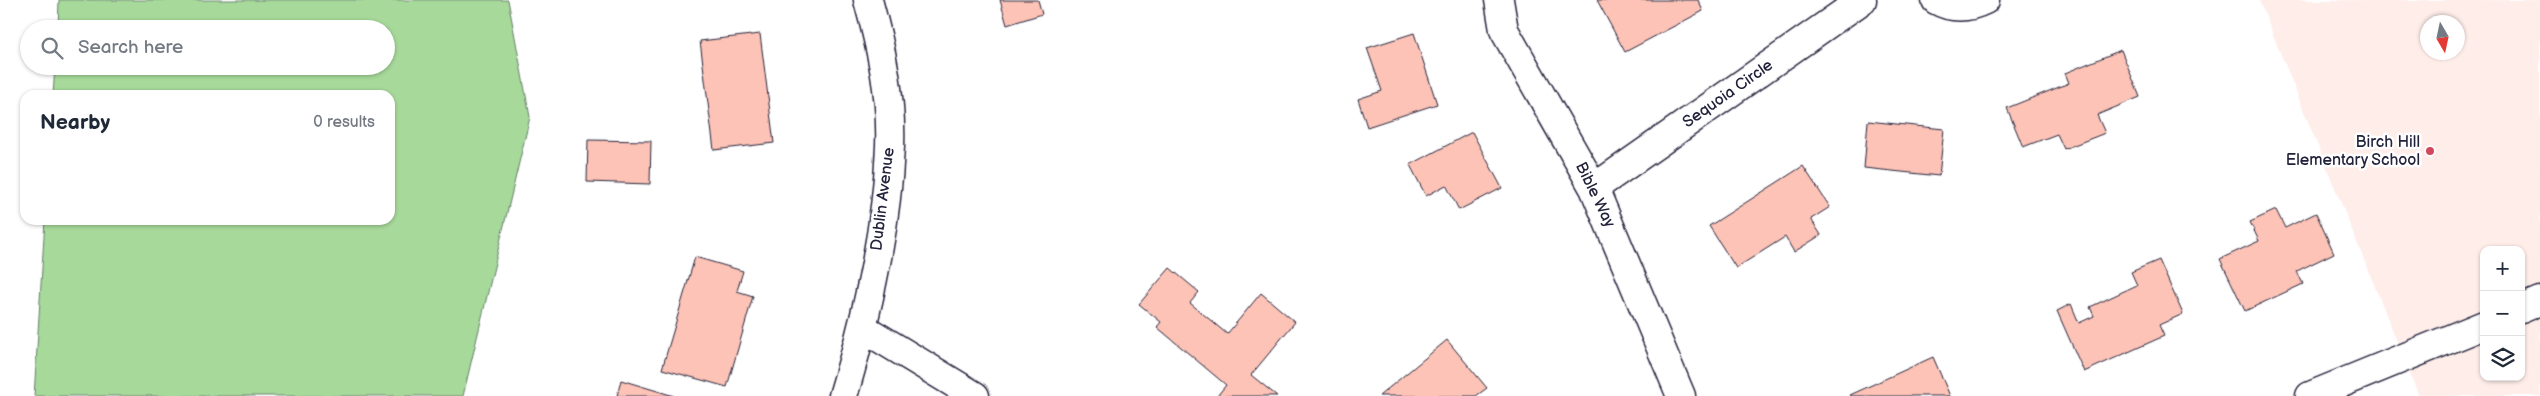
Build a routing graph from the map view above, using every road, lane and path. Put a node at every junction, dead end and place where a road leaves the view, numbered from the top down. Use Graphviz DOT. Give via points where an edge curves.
graph roads {
  1 [pos="868,0"];
  2 [pos="1499,0"];
  3 [pos="1862,0"];
  4 [pos="1936,0"];
  5 [pos="1985,0"];
  6 [pos="1594,188"];
  7 [pos="2540,301"];
  8 [pos="2525,307"];
  9 [pos="2480,326"];
  10 [pos="863,328"];
  11 [pos="843,396"];
  12 [pos="975,396"];
  13 [pos="1680,396"];
  14 [pos="2310,396"];
  1 -- 10 [label="street, Dublin Avenue" via="886,77 891,144 887,198"];
  2 -- 6 [label="street, Bible Way" via="1504,30"];
  3 -- 6 [label="street, Sequoia Circle"];
  4 -- 5 [label="street" via="1960,7"];
  6 -- 13 [label="street, Bible Way"];
  7 -- 8 [label="street"];
  9 -- 14 [label="street"];
  10 -- 11 [label="street, Dublin Avenue"];
  10 -- 12 [label="street"];
}
